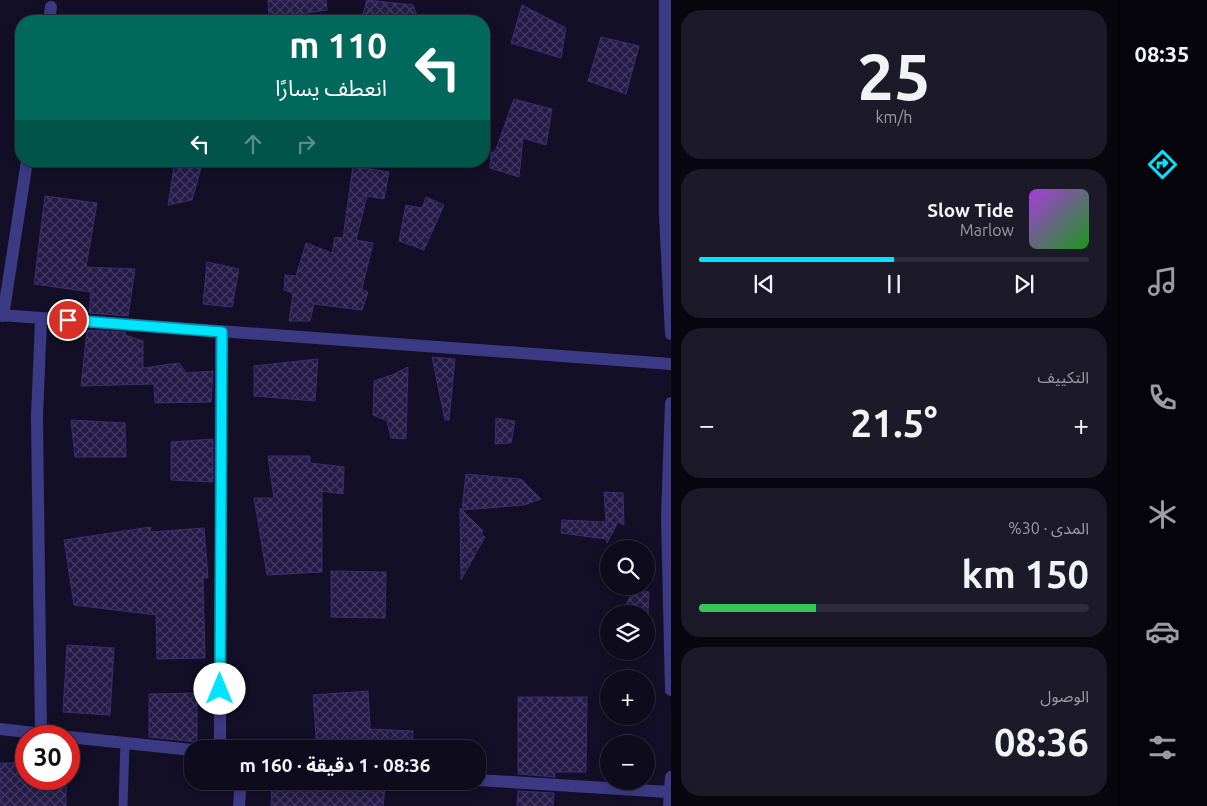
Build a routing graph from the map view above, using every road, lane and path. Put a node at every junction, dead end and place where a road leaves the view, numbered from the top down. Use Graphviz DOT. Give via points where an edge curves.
graph roads {
  1 [pos="665,0"];
  2 [pos="51,7"];
  3 [pos="50,15"];
  4 [pos="26,167"];
  5 [pos="668,215"];
  6 [pos="1,316"];
  7 [pos="41,318"];
  8 [pos="222,332"];
  9 [pos="671,334"];
  10 [pos="671,364"];
  11 [pos="671,404"];
  12 [pos="671,690"];
  13 [pos="41,725"];
  14 [pos="0,729"];
  15 [pos="15,731"];
  16 [pos="80,738"];
  17 [pos="220,740"];
  18 [pos="125,743"];
  19 [pos="184,749"];
  20 [pos="671,776"];
  21 [pos="486,781"];
  22 [pos="240,790"];
  23 [pos="669,792"];
  24 [pos="123,806"];
  25 [pos="239,806"];
  26 [pos="669,806"];
  1 -- 5 [label="street"];
  2 -- 3 [label="street"];
  4 -- 6 [label="street"];
  5 -- 9 [label="street"];
  6 -- 7 [label="street"];
  7 -- 8 [label="street"];
  7 -- 13 [label="street" via="37,416"];
  8 -- 10 [label="street"];
  8 -- 17 [label="street"];
  11 -- 12 [label="street" via="667,517"];
  14 -- 15 [label="street"];
  16 -- 18 [label="street"];
  18 -- 19 [label="street"];
  18 -- 24 [label="lane"];
  20 -- 23 [label="street"];
  21 -- 23 [label="street"];
  22 -- 25 [label="street"];
  23 -- 26 [label="street"];
}
